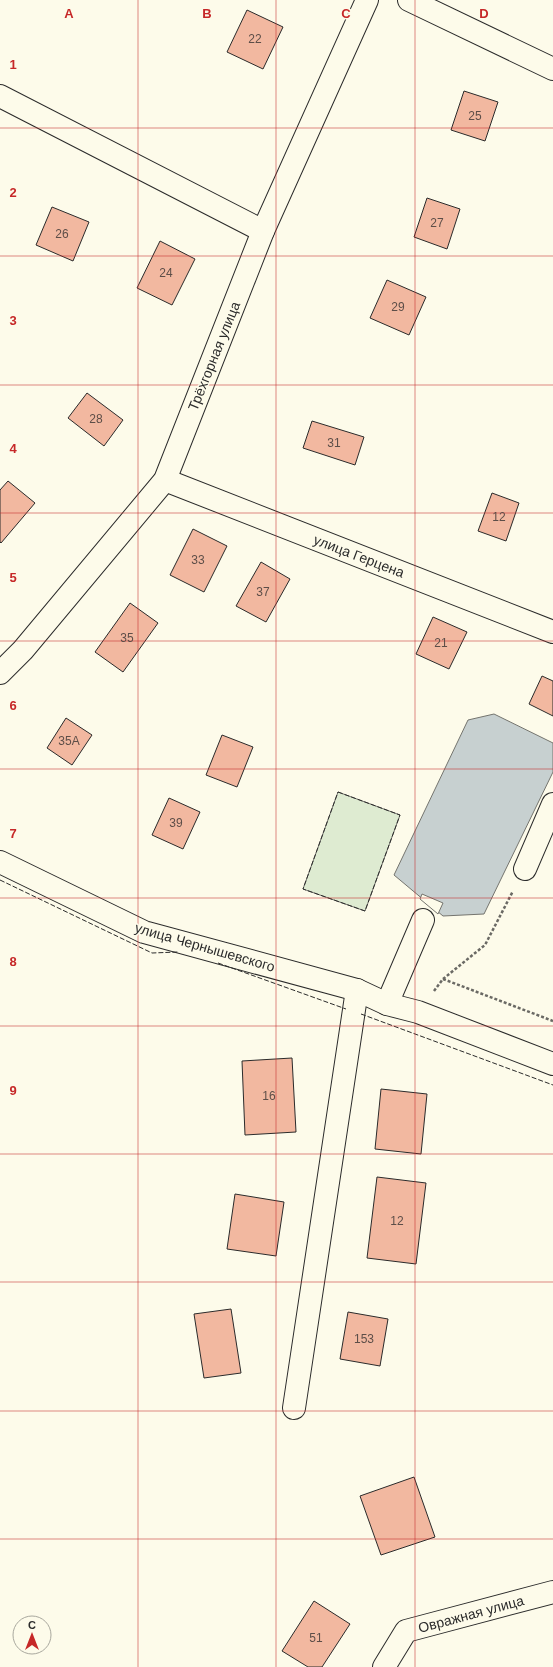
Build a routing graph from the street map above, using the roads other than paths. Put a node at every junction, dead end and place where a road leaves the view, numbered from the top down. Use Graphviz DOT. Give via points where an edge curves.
graph roads {
  1 [pos="367,0"];
  2 [pos="409,0"];
  3 [pos="553,69"];
  4 [pos="0,96"];
  5 [pos="263,231"];
  6 [pos="165,480"];
  7 [pos="553,632"];
  8 [pos="0,673"];
  9 [pos="553,804"];
  10 [pos="0,862"];
  11 [pos="525,869"];
  12 [pos="423,920"];
  13 [pos="357,990"];
  14 [pos="387,1004"];
  15 [pos="553,1064"];
  16 [pos="294,1408"];
  17 [pos="553,1592"];
  18 [pos="384,1667"];
  1 -- 5 [label="street, Трёхгорная улица"];
  2 -- 3 [label="street"];
  4 -- 5 [label="street"];
  5 -- 6 [label="street, Трёхгорная улица"];
  6 -- 7 [label="street, улица Герцена"];
  6 -- 8 [label="street, Трёхгорная улица" via="23,650"];
  9 -- 11 [label="street"];
  10 -- 13 [label="street, улица Чернышевского" via="144,932"];
  12 -- 14 [label="street"];
  13 -- 14 [label="street, улица Чернышевского"];
  13 -- 16 [label="street"];
  14 -- 15 [label="street, улица Чернышевского" via="418,1012"];
  17 -- 18 [label="street, Овражная улица" via="406,1631"];
}
